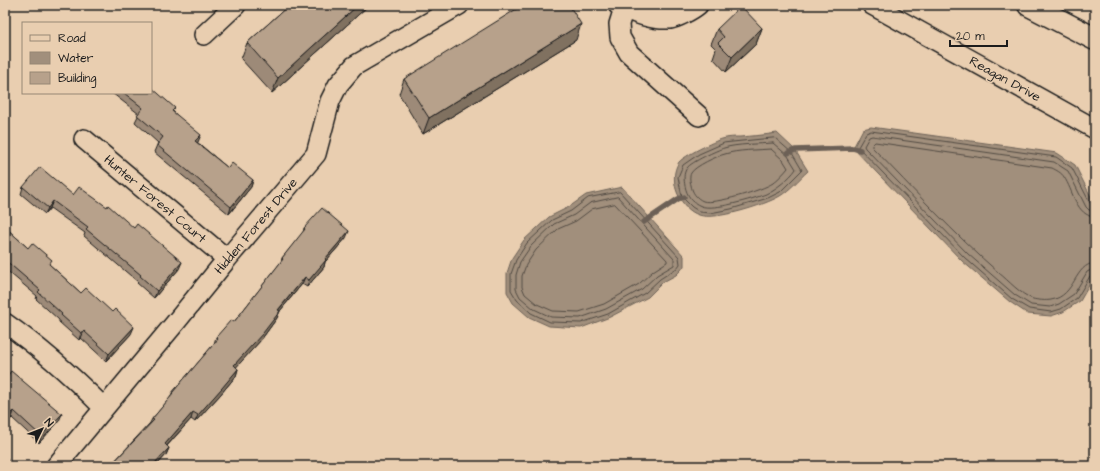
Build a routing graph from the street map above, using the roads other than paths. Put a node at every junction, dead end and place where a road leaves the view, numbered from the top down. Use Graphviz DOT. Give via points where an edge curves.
graph roads {
  1 [pos="236,5"];
  2 [pos="459,5"];
  3 [pos="698,5"];
  4 [pos="872,5"];
  5 [pos="1029,5"];
  6 [pos="621,6"];
  7 [pos="204,35"];
  8 [pos="1095,39"];
  9 [pos="699,116"];
  10 [pos="1095,129"];
  11 [pos="84,140"];
  12 [pos="227,259"];
  13 [pos="5,323"];
  14 [pos="104,408"];
  15 [pos="56,466"];
  1 -- 7 [label="street"];
  2 -- 12 [label="street, Hidden Forest Drive" via="354,66 338,85 330,101 316,154"];
  3 -- 6 [label="street" via="671,19 651,17"];
  4 -- 10 [label="street, Reagan Drive"];
  5 -- 8 [label="highway"];
  6 -- 9 [label="street" via="620,38 629,53"];
  11 -- 12 [label="street, Hunter Forest Court"];
  12 -- 14 [label="street, Hidden Forest Drive"];
  13 -- 14 [label="street" via="42,351"];
  14 -- 15 [label="street, Hidden Forest Drive"];
}
